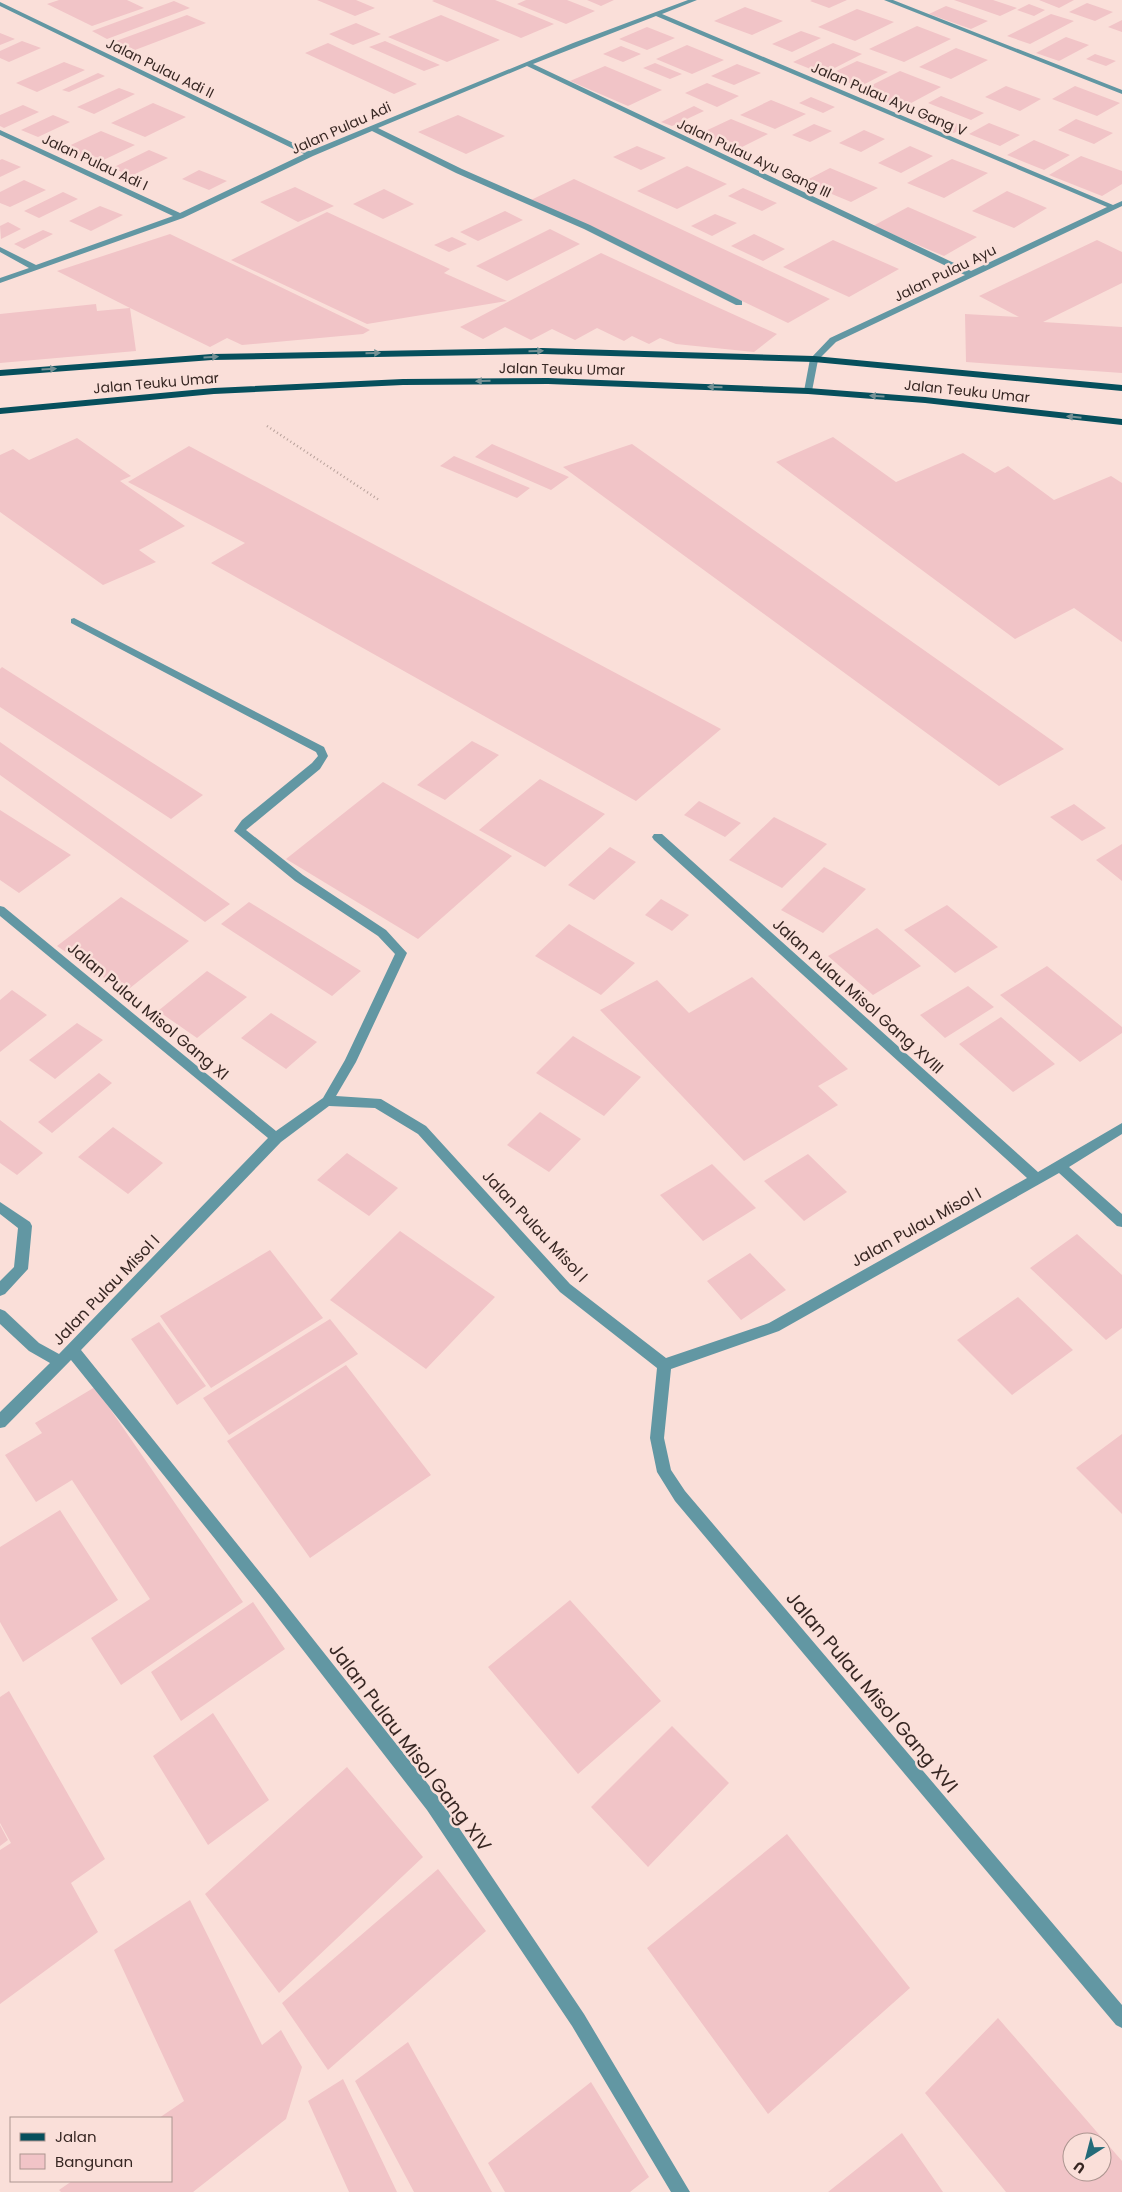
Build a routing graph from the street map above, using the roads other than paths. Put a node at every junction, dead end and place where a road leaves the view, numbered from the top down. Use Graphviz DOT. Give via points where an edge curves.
graph roads {
  1 [pos="694,0"];
  2 [pos="887,0"];
  3 [pos="0,4"];
  4 [pos="656,14"];
  5 [pos="528,64"];
  6 [pos="1122,92"];
  7 [pos="372,128"];
  8 [pos="0,132"];
  9 [pos="310,154"];
  10 [pos="1122,203"];
  11 [pos="1112,207"];
  12 [pos="180,216"];
  13 [pos="0,249"];
  14 [pos="35,268"];
  15 [pos="970,274"];
  16 [pos="0,281"];
  17 [pos="739,303"];
  18 [pos="814,359"];
  19 [pos="0,372"];
  20 [pos="1122,388"];
  21 [pos="808,391"];
  22 [pos="0,411"];
  23 [pos="1122,422"];
  24 [pos="74,621"];
  25 [pos="658,837"];
  26 [pos="0,910"];
  27 [pos="327,1101"];
  28 [pos="1122,1128"];
  29 [pos="276,1138"];
  30 [pos="1060,1166"];
  31 [pos="1037,1179"];
  32 [pos="0,1207"];
  33 [pos="1122,1222"];
  34 [pos="0,1290"];
  35 [pos="0,1316"];
  36 [pos="72,1350"];
  37 [pos="60,1362"];
  38 [pos="664,1365"];
  39 [pos="0,1422"];
  40 [pos="1122,2019"];
  41 [pos="681,2192"];
  1 -- 4 [label="street, Jalan Pulau Adi"];
  2 -- 6 [label="street"];
  3 -- 9 [label="street, Jalan Pulau Adi II"];
  4 -- 5 [label="street, Jalan Pulau Adi"];
  4 -- 11 [label="street, Jalan Pulau Ayu Gang V"];
  5 -- 7 [label="street, Jalan Pulau Adi"];
  5 -- 15 [label="street, Jalan Pulau Ayu Gang III"];
  7 -- 9 [label="street, Jalan Pulau Adi"];
  7 -- 17 [label="street" via="460,172 587,227"];
  8 -- 12 [label="street, Jalan Pulau Adi I"];
  9 -- 12 [label="street, Jalan Pulau Adi"];
  10 -- 11 [label="street, Jalan Pulau Ayu"];
  11 -- 15 [label="street, Jalan Pulau Ayu"];
  12 -- 14 [label="street, Jalan Pulau Adi"];
  13 -- 14 [label="street"];
  14 -- 16 [label="street, Jalan Pulau Adi"];
  15 -- 18 [label="street, Jalan Pulau Ayu" via="833,340"];
  19 -- 18 [label="main road, Jalan Teuku Umar, one-way" via="212,357 420,352 542,351"];
  18 -- 20 [label="main road, Jalan Teuku Umar"];
  18 -- 21 [label="street"];
  21 -- 22 [label="main road, Jalan Teuku Umar, one-way" via="548,381 403,382 214,391"];
  23 -- 21 [label="main road, Jalan Teuku Umar, one-way" via="925,400"];
  24 -- 27 [label="street" via="320,750 323,756 316,766 240,831 299,878 382,933 401,953 350,1062"];
  25 -- 31 [label="street, Jalan Pulau Misol Gang XVIII"];
  26 -- 29 [label="street, Jalan Pulau Misol Gang XI"];
  27 -- 29 [label="street, Jalan Pulau Misol I"];
  27 -- 38 [label="street, Jalan Pulau Misol I" via="378,1103 422,1130 565,1288"];
  28 -- 30 [label="street, Jalan Pulau Misol I"];
  29 -- 36 [label="street, Jalan Pulau Misol I"];
  30 -- 31 [label="street, Jalan Pulau Misol I"];
  30 -- 33 [label="street"];
  31 -- 38 [label="street, Jalan Pulau Misol I" via="774,1327"];
  32 -- 34 [label="street" via="25,1226 21,1269"];
  35 -- 37 [label="street" via="34,1347"];
  36 -- 37 [label="street, Jalan Pulau Misol I"];
  36 -- 41 [label="street, Jalan Pulau Misol Gang XIV" via="433,1804 578,2020"];
  37 -- 39 [label="street, Jalan Pulau Misol I"];
  38 -- 40 [label="street, Jalan Pulau Misol Gang XVI" via="657,1438 664,1472 680,1496"];
}
